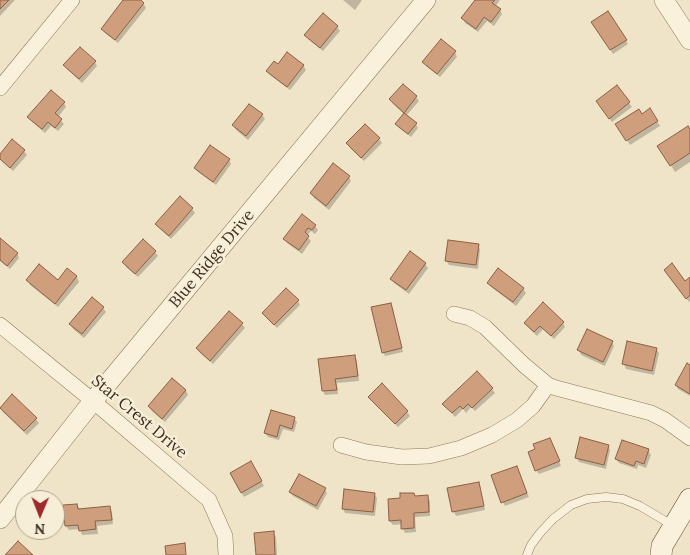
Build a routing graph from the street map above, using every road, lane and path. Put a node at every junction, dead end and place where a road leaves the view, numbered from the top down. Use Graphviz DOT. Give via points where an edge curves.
graph roads {
  1 [pos="72,0"];
  2 [pos="426,0"];
  3 [pos="664,0"];
  4 [pos="690,40"];
  5 [pos="0,88"];
  6 [pos="454,314"];
  7 [pos="0,325"];
  8 [pos="548,385"];
  9 [pos="94,401"];
  10 [pos="690,438"];
  11 [pos="341,445"];
  12 [pos="690,499"];
  13 [pos="0,519"];
  14 [pos="673,526"];
  15 [pos="226,555"];
  16 [pos="527,555"];
  17 [pos="661,555"];
  1 -- 5 [label="street"];
  2 -- 9 [label="street, Blue Ridge Drive"];
  3 -- 4 [label="street"];
  6 -- 8 [label="street" via="485,327"];
  7 -- 9 [label="street, Star Crest Drive"];
  8 -- 10 [label="street" via="646,412 665,420"];
  8 -- 11 [label="street" via="533,406 508,426 456,450 429,456 402,456"];
  9 -- 13 [label="street, Blue Ridge Drive"];
  9 -- 15 [label="street, Star Crest Drive" via="209,500 225,536"];
  12 -- 14 [label="main road"];
  14 -- 16 [label="lane" via="623,499 587,499 571,505 554,519 540,533"];
  14 -- 17 [label="main road" via="662,546"];
}
